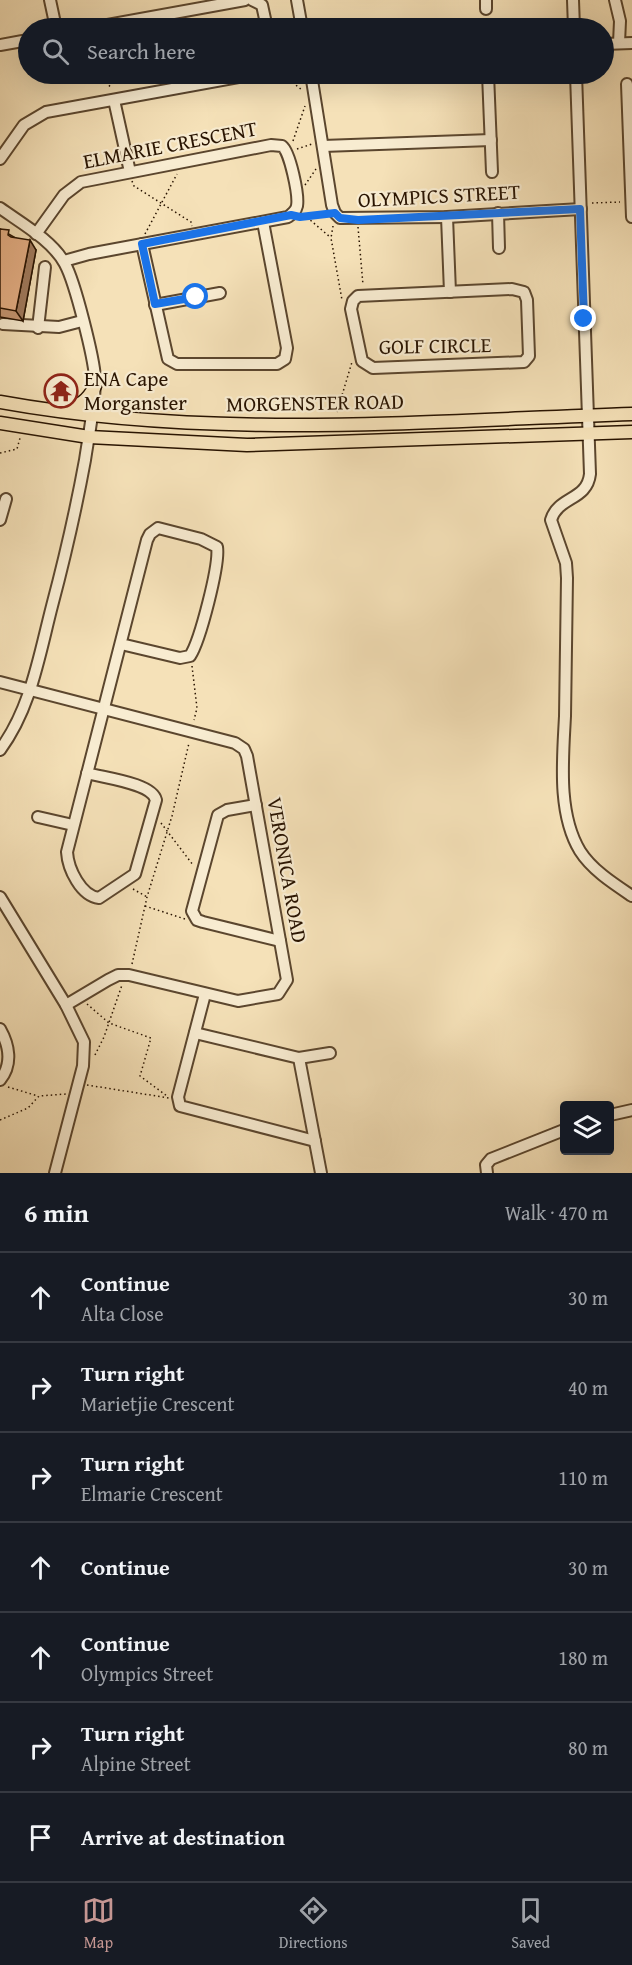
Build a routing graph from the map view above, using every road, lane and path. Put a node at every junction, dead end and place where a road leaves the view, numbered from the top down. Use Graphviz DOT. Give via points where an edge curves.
graph roads {
  1 [pos="51,0"];
  2 [pos="245,0"];
  3 [pos="252,0"];
  4 [pos="297,0"];
  5 [pos="573,0"];
  6 [pos="615,0"];
  7 [pos="54,18"];
  8 [pos="146,18"];
  9 [pos="265,18"];
  10 [pos="300,18"];
  11 [pos="574,18"];
  12 [pos="18,42"];
  13 [pos="614,43"];
  14 [pos="619,43"];
  15 [pos="632,43"];
  16 [pos="0,45"];
  17 [pos="107,84"];
  18 [pos="201,84"];
  19 [pos="295,84"];
  20 [pos="313,84"];
  21 [pos="488,84"];
  22 [pos="576,84"];
  23 [pos="627,84"];
  24 [pos="314,93"];
  25 [pos="114,100"];
  26 [pos="630,108"];
  27 [pos="490,140"];
  28 [pos="323,146"];
  29 [pos="286,149"];
  30 [pos="0,159"];
  31 [pos="179,162"];
  32 [pos="318,166"];
  33 [pos="130,172"];
  34 [pos="492,172"];
  35 [pos="297,201"];
  36 [pos="630,202"];
  37 [pos="591,203"];
  38 [pos="0,208"];
  39 [pos="580,209"];
  40 [pos="498,213"];
  41 [pos="338,216"];
  42 [pos="447,217"];
  43 [pos="632,217"];
  44 [pos="358,220"];
  45 [pos="263,222"];
  46 [pos="36,234"];
  47 [pos="194,234"];
  48 [pos="331,238"];
  49 [pos="144,243"];
  50 [pos="499,249"];
  51 [pos="64,261"];
  52 [pos="45,267"];
  53 [pos="450,292"];
  54 [pos="220,293"];
  55 [pos="363,295"];
  56 [pos="155,304"];
  57 [pos="351,304"];
  58 [pos="82,321"];
  59 [pos="3,324"];
  60 [pos="38,328"];
  61 [pos="359,352"];
  62 [pos="95,386"];
  63 [pos="0,402"];
  64 [pos="31,407"];
  65 [pos="336,413"];
  66 [pos="92,414"];
  67 [pos="632,414"];
  68 [pos="588,416"];
  69 [pos="0,423"];
  70 [pos="632,432"];
  71 [pos="588,434"];
  72 [pos="20,437"];
  73 [pos="89,437"];
  74 [pos="0,453"];
  75 [pos="6,499"];
  76 [pos="0,520"];
  77 [pos="121,644"];
  78 [pos="187,657"];
  79 [pos="0,682"];
  80 [pos="30,691"];
  81 [pos="103,710"];
  82 [pos="192,731"];
  83 [pos="0,750"];
  84 [pos="87,773"];
  85 [pos="256,805"];
  86 [pos="153,813"];
  87 [pos="38,817"];
  88 [pos="73,825"];
  89 [pos="167,830"];
  90 [pos="201,871"];
  91 [pos="127,881"];
  92 [pos="632,896"];
  93 [pos="0,897"];
  94 [pos="147,897"];
  95 [pos="145,906"];
  96 [pos="194,915"];
  97 [pos="280,941"];
  98 [pos="129,975"];
  99 [pos="206,994"];
  100 [pos="80,997"];
  101 [pos="66,1005"];
  102 [pos="109,1023"];
  103 [pos="0,1029"];
  104 [pos="195,1033"];
  105 [pos="330,1053"];
  106 [pos="84,1058"];
  107 [pos="299,1058"];
  108 [pos="0,1080"];
  109 [pos="0,1085"];
  110 [pos="77,1088"];
  111 [pos="39,1096"];
  112 [pos="632,1110"];
  113 [pos="614,1114"];
  114 [pos="0,1120"];
  115 [pos="560,1132"];
  116 [pos="315,1141"];
  117 [pos="55,1173"];
  118 [pos="321,1173"];
  119 [pos="487,1173"];
  1 -- 7 [label="street"];
  2 -- 8 [label="street"];
  3 -- 9 [label="street" via="262,5"];
  4 -- 10 [label="street"];
  5 -- 11 [label="street"];
  6 -- 14 [label="street" via="620,21"];
  12 -- 16 [label="street"];
  13 -- 14 [label="street"];
  14 -- 15 [label="street"];
  17 -- 25 [label="path" via="113,89"];
  18 -- 25 [label="street"];
  19 -- 24 [label="path" via="307,93"];
  20 -- 24 [label="street, OLYMPICS STREET"];
  21 -- 27 [label="street"];
  22 -- 39 [label="street"];
  23 -- 26 [label="street"];
  24 -- 28 [label="street, OLYMPICS STREET"];
  24 -- 29 [label="path" via="294,131 292,147"];
  25 -- 30 [label="street" via="40,114 24,125"];
  25 -- 33 [label="street"];
  26 -- 36 [label="street"];
  27 -- 28 [label="street"];
  27 -- 34 [label="street"];
  28 -- 29 [label="path"];
  28 -- 41 [label="street, OLYMPICS STREET"];
  29 -- 31 [label="street, ELMARIE CRESCENT" via="271,145"];
  29 -- 35 [label="street, ELMARIE CRESCENT"];
  31 -- 33 [label="street, ELMARIE CRESCENT"];
  31 -- 49 [label="path"];
  32 -- 35 [label="path"];
  33 -- 46 [label="street, ELMARIE CRESCENT" via="75,185"];
  33 -- 47 [label="path" via="134,186 191,222"];
  35 -- 45 [label="street" via="291,215"];
  36 -- 37 [label="path"];
  36 -- 43 [label="street"];
  38 -- 46 [label="street"];
  39 -- 40 [label="street, OLYMPICS STREET"];
  39 -- 68 [label="street"];
  40 -- 42 [label="street, OLYMPICS STREET"];
  40 -- 50 [label="street"];
  41 -- 44 [label="street, OLYMPICS STREET"];
  41 -- 48 [label="path"];
  41 -- 48 [label="path" via="300,217 309,219"];
  42 -- 44 [label="street, OLYMPICS STREET"];
  42 -- 53 [label="street"];
  44 -- 55 [label="path"];
  45 -- 47 [label="street"];
  45 -- 56 [label="street" via="287,348 281,363 171,362 165,354"];
  46 -- 51 [label="street"];
  47 -- 49 [label="street"];
  48 -- 57 [label="path" via="342,301"];
  49 -- 51 [label="street"];
  49 -- 56 [label="street"];
  51 -- 58 [label="street"];
  52 -- 60 [label="street"];
  53 -- 55 [label="street, GOLF CIRCLE"];
  53 -- 61 [label="street, GOLF CIRCLE" via="524,292 528,307 527,360 373,368 363,363"];
  54 -- 56 [label="street"];
  55 -- 57 [label="street"];
  57 -- 61 [label="street, GOLF CIRCLE"];
  58 -- 60 [label="street"];
  58 -- 62 [label="street"];
  59 -- 60 [label="street"];
  61 -- 65 [label="path" via="351,364"];
  62 -- 64 [label="main road" via="86,400 76,405"];
  62 -- 66 [label="street"];
  63 -- 64 [label="main road, MORGENSTER ROAD"];
  64 -- 66 [label="main road, MORGENSTER ROAD"];
  66 -- 68 [label="main road, MORGENSTER ROAD" via="259,426"];
  66 -- 73 [label="street"];
  67 -- 68 [label="main road, MORGENSTER ROAD"];
  68 -- 71 [label="street"];
  69 -- 73 [label="main road, MORGENSTER ROAD"];
  70 -- 71 [label="main road, MORGENSTER ROAD"];
  71 -- 73 [label="main road, MORGENSTER ROAD" via="248,445"];
  71 -- 92 [label="street" via="587,486 556,508 551,523 564,556 567,578 562,745 565,788 572,830 582,853 606,878"];
  72 -- 74 [label="path" via="17,448"];
  73 -- 80 [label="street" via="81,494"];
  75 -- 76 [label="street"];
  77 -- 78 [label="street"];
  77 -- 78 [label="street" via="147,540 158,528 201,538 217,547 202,624"];
  77 -- 81 [label="street"];
  78 -- 82 [label="path" via="193,668 197,708"];
  79 -- 80 [label="street, VERONICA ROAD"];
  80 -- 81 [label="street, VERONICA ROAD"];
  80 -- 83 [label="street" via="18,723"];
  81 -- 82 [label="street, VERONICA ROAD"];
  81 -- 84 [label="street"];
  82 -- 85 [label="street, VERONICA ROAD" via="244,748"];
  82 -- 89 [label="path"];
  84 -- 86 [label="street" via="149,789 156,800"];
  84 -- 88 [label="street"];
  85 -- 90 [label="street" via="218,814"];
  85 -- 97 [label="street, VERONICA ROAD"];
  86 -- 89 [label="path"];
  86 -- 91 [label="street" via="139,866"];
  87 -- 88 [label="street"];
  88 -- 91 [label="street" via="67,862 89,895 103,897"];
  89 -- 90 [label="path"];
  89 -- 94 [label="path"];
  90 -- 96 [label="street" via="192,904"];
  91 -- 94 [label="path"];
  93 -- 101 [label="street"];
  94 -- 95 [label="path"];
  95 -- 96 [label="path" via="186,919"];
  95 -- 98 [label="path"];
  96 -- 97 [label="street" via="203,922"];
  97 -- 99 [label="street, VERONICA ROAD" via="287,980 278,994 238,1001"];
  98 -- 99 [label="street, VERONICA ROAD"];
  98 -- 100 [label="street" via="118,975"];
  98 -- 102 [label="path"];
  99 -- 104 [label="street"];
  100 -- 101 [label="street"];
  100 -- 102 [label="path"];
  101 -- 106 [label="street" via="84,1042"];
  102 -- 106 [label="path" via="94,1056"];
  102 -- 110 [label="path" via="150,1038 140,1076 170,1098"];
  103 -- 108 [label="street" via="9,1049 6,1071"];
  104 -- 107 [label="street"];
  104 -- 116 [label="street" via="178,1097 180,1106"];
  105 -- 107 [label="street"];
  106 -- 110 [label="street"];
  107 -- 116 [label="street"];
  109 -- 111 [label="path"];
  110 -- 111 [label="path"];
  110 -- 117 [label="street"];
  111 -- 114 [label="path" via="28,1108"];
  112 -- 113 [label="street"];
  115 -- 119 [label="street" via="491,1159 486,1165"];
  116 -- 118 [label="street"];
}
